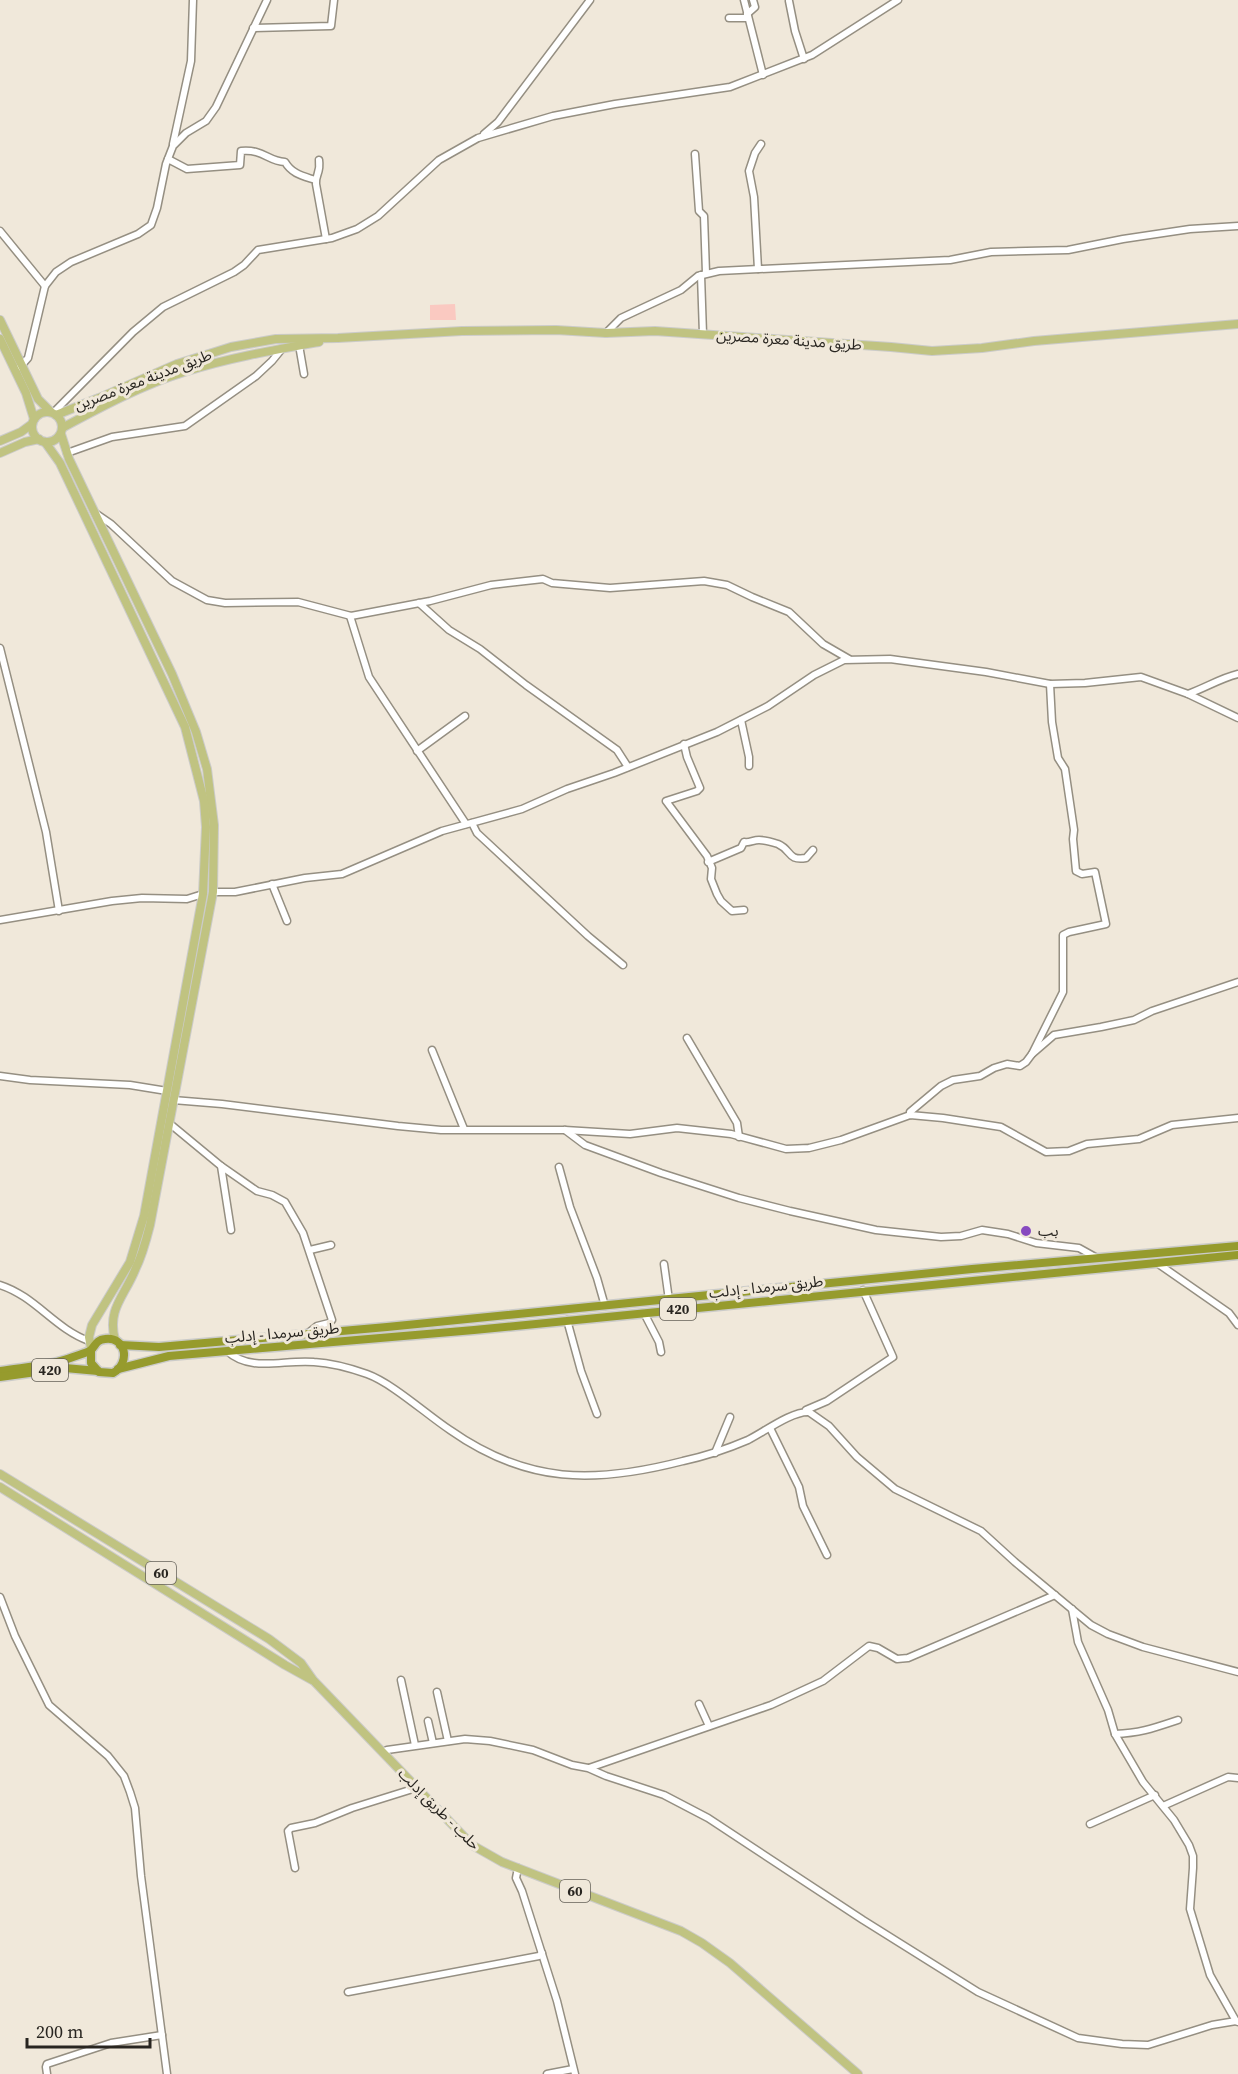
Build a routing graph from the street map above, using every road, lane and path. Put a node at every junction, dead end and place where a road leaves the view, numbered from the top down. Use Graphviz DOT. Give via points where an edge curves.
graph roads {
  1 [pos="193,0"];
  2 [pos="267,0"];
  3 [pos="334,0"];
  4 [pos="590,0"];
  5 [pos="744,0"];
  6 [pos="753,0"];
  7 [pos="898,0"];
  8 [pos="789,1"];
  9 [pos="747,16"];
  10 [pos="729,18"];
  11 [pos="253,28"];
  12 [pos="804,59"];
  13 [pos="763,75"];
  14 [pos="478,138"];
  15 [pos="761,144"];
  16 [pos="173,146"];
  17 [pos="694,154"];
  18 [pos="168,159"];
  19 [pos="319,160"];
  20 [pos="315,180"];
  21 [pos="1238,226"];
  22 [pos="0,231"];
  23 [pos="326,239"];
  24 [pos="758,269"];
  25 [pos="703,274"];
  26 [pos="45,286"];
  27 [pos="0,320"];
  28 [pos="1238,324"];
  29 [pos="606,333"];
  30 [pos="703,334"];
  31 [pos="338,338"];
  32 [pos="0,342"];
  33 [pos="299,345"];
  34 [pos="280,350"];
  35 [pos="19,368"];
  36 [pos="304,374"];
  37 [pos="54,413"];
  38 [pos="33,422"];
  39 [pos="62,431"];
  40 [pos="42,440"];
  41 [pos="0,441"];
  42 [pos="0,453"];
  43 [pos="67,453"];
  44 [pos="94,512"];
  45 [pos="419,603"];
  46 [pos="350,616"];
  47 [pos="0,648"];
  48 [pos="849,659"];
  49 [pos="1238,674"];
  50 [pos="1050,684"];
  51 [pos="1188,694"];
  52 [pos="465,716"];
  53 [pos="1238,718"];
  54 [pos="741,720"];
  55 [pos="684,744"];
  56 [pos="417,751"];
  57 [pos="749,766"];
  58 [pos="627,767"];
  59 [pos="469,823"];
  60 [pos="813,850"];
  61 [pos="708,862"];
  62 [pos="272,884"];
  63 [pos="213,892"];
  64 [pos="203,894"];
  65 [pos="744,910"];
  66 [pos="59,911"];
  67 [pos="0,920"];
  68 [pos="287,921"];
  69 [pos="623,965"];
  70 [pos="1238,982"];
  71 [pos="687,1038"];
  72 [pos="432,1050"];
  73 [pos="1032,1054"];
  74 [pos="0,1076"];
  75 [pos="167,1090"];
  76 [pos="173,1100"];
  77 [pos="909,1115"];
  78 [pos="1238,1118"];
  79 [pos="169,1123"];
  80 [pos="464,1129"];
  81 [pos="565,1130"];
  82 [pos="740,1137"];
  83 [pos="159,1157"];
  84 [pos="221,1166"];
  85 [pos="559,1167"];
  86 [pos="231,1230"];
  87 [pos="331,1245"];
  88 [pos="1238,1246"];
  89 [pos="310,1250"];
  90 [pos="1217,1252"];
  91 [pos="1238,1255"];
  92 [pos="1097,1258"];
  93 [pos="1156,1263"];
  94 [pos="664,1264"];
  95 [pos="972,1269"];
  96 [pos="974,1280"];
  97 [pos="0,1285"];
  98 [pos="863,1290"];
  99 [pos="669,1300"];
  100 [pos="605,1306"];
  101 [pos="644,1313"];
  102 [pos="567,1320"];
  103 [pos="1238,1324"];
  104 [pos="307,1334"];
  105 [pos="117,1342"];
  106 [pos="90,1346"];
  107 [pos="227,1352"];
  108 [pos="661,1352"];
  109 [pos="118,1369"];
  110 [pos="0,1371"];
  111 [pos="99,1372"];
  112 [pos="0,1377"];
  113 [pos="803,1412"];
  114 [pos="597,1414"];
  115 [pos="730,1417"];
  116 [pos="771,1428"];
  117 [pos="715,1454"];
  118 [pos="0,1474"];
  119 [pos="0,1487"];
  120 [pos="827,1555"];
  121 [pos="1055,1595"];
  122 [pos="0,1597"];
  123 [pos="1072,1609"];
  124 [pos="1238,1672"];
  125 [pos="313,1680"];
  126 [pos="401,1680"];
  127 [pos="437,1692"];
  128 [pos="699,1704"];
  129 [pos="1178,1720"];
  130 [pos="428,1721"];
  131 [pos="709,1726"];
  132 [pos="1115,1734"];
  133 [pos="448,1741"];
  134 [pos="433,1743"];
  135 [pos="416,1746"];
  136 [pos="383,1752"];
  137 [pos="588,1768"];
  138 [pos="1238,1778"];
  139 [pos="416,1788"];
  140 [pos="1155,1795"];
  141 [pos="1163,1806"];
  142 [pos="1090,1824"];
  143 [pos="295,1868"];
  144 [pos="518,1868"];
  145 [pos="542,1953"];
  146 [pos="348,1992"];
  147 [pos="1237,2022"];
  148 [pos="162,2035"];
  149 [pos="574,2071"];
  150 [pos="47,2074"];
  151 [pos="167,2074"];
  152 [pos="547,2074"];
  153 [pos="858,2074"];
  1 -- 16 [label="street" via="191,61"];
  2 -- 11 [label="street"];
  3 -- 11 [label="street" via="330,26"];
  4 -- 14 [label="street" via="498,122"];
  5 -- 9 [label="street"];
  6 -- 9 [label="street" via="755,7"];
  7 -- 12 [label="street"];
  8 -- 12 [label="street"];
  9 -- 10 [label="street"];
  9 -- 13 [label="street"];
  11 -- 16 [label="street" via="211,114"];
  12 -- 13 [label="street"];
  13 -- 14 [label="street" via="730,87 553,116"];
  14 -- 23 [label="street" via="439,160 378,216 357,229"];
  15 -- 24 [label="street" via="749,171"];
  16 -- 18 [label="street"];
  17 -- 25 [label="street" via="699,211 704,216"];
  18 -- 20 [label="street" via="188,169 240,165 241,152 254,150"];
  18 -- 26 [label="street" via="151,225 71,262"];
  19 -- 20 [label="street" via="320,171"];
  20 -- 23 [label="street"];
  21 -- 24 [label="street" via="1123,239 1068,250"];
  22 -- 26 [label="street"];
  23 -- 37 [label="street" via="258,250 234,272 163,307"];
  24 -- 25 [label="street"];
  25 -- 29 [label="street" via="681,290 621,318"];
  25 -- 30 [label="street"];
  26 -- 35 [label="street" via="28,358"];
  27 -- 35 [label="main road"];
  28 -- 30 [label="main road, طريق مدينة معرة مصرين" via="932,351"];
  29 -- 30 [label="main road, طريق مدينة معرة مصرين"];
  29 -- 31 [label="main road, طريق مدينة معرة مصرين" via="462,331"];
  31 -- 33 [label="main road, طريق مدينة معرة مصرين"];
  31 -- 37 [label="main road, طريق مدينة معرة مصرين" via="276,339 231,347"];
  32 -- 35 [label="main road"];
  33 -- 34 [label="main road, طريق مدينة معرة مصرين"];
  33 -- 36 [label="street"];
  34 -- 39 [label="main road, طريق مدينة معرة مصرين" via="182,372 82,416"];
  34 -- 43 [label="street" via="256,376 185,426 112,437"];
  35 -- 37 [label="main road" via="38,399"];
  35 -- 38 [label="main road"];
  37 -- 38 [label="main road" via="42,412"];
  37 -- 39 [label="main road" via="61,420"];
  38 -- 40 [label="main road" via="33,433"];
  38 -- 41 [label="main road"];
  39 -- 40 [label="main road" via="54,440"];
  39 -- 43 [label="main road"];
  40 -- 42 [label="main road"];
  40 -- 64 [label="main road" via="60,463 184,727 204,801"];
  43 -- 44 [label="main road"];
  44 -- 46 [label="street" via="172,581 207,600 298,602"];
  44 -- 63 [label="main road" via="196,732 207,769 214,825"];
  45 -- 46 [label="street"];
  45 -- 48 [label="street" via="491,585 543,579 610,588 704,581 727,585 789,612 823,644"];
  45 -- 58 [label="street" via="449,630 616,750"];
  46 -- 56 [label="street" via="369,677"];
  47 -- 66 [label="street" via="46,832"];
  48 -- 50 [label="street" via="900,660"];
  48 -- 54 [label="street" via="814,675"];
  49 -- 51 [label="street"];
  50 -- 51 [label="street" via="1141,676"];
  50 -- 73 [label="street" via="1052,722 1058,758 1065,769 1074,830 1076,871 1095,872 1106,924 1063,935 1063,992"];
  51 -- 53 [label="street"];
  52 -- 56 [label="street"];
  54 -- 55 [label="street"];
  54 -- 57 [label="street"];
  55 -- 58 [label="street"];
  55 -- 61 [label="street" via="700,788 666,801"];
  56 -- 59 [label="street"];
  58 -- 59 [label="street" via="522,809"];
  59 -- 62 [label="street" via="342,874"];
  59 -- 69 [label="street"];
  60 -- 61 [label="street" via="798,860 781,846 758,840 744,842 741,848"];
  61 -- 65 [label="street" via="720,901 732,911"];
  62 -- 63 [label="street" via="236,892"];
  62 -- 68 [label="street"];
  63 -- 76 [label="main road"];
  64 -- 66 [label="street" via="187,899 142,898"];
  64 -- 75 [label="main road"];
  66 -- 67 [label="street"];
  70 -- 73 [label="street" via="1140,1018 1054,1035"];
  71 -- 82 [label="street" via="737,1122"];
  72 -- 80 [label="street"];
  73 -- 77 [label="street" via="1020,1066 1007,1064 980,1076 953,1080"];
  74 -- 75 [label="street"];
  75 -- 83 [label="main road"];
  76 -- 79 [label="main road"];
  76 -- 80 [label="street" via="398,1126"];
  77 -- 78 [label="street" via="1001,1128 1047,1152 1139,1139 1172,1125"];
  77 -- 82 [label="street" via="809,1148 786,1149"];
  79 -- 83 [label="main road"];
  79 -- 84 [label="street"];
  80 -- 81 [label="street"];
  81 -- 82 [label="street" via="630,1134 677,1128"];
  81 -- 92 [label="street" via="585,1145 662,1173 790,1211 876,1230 941,1237 981,1230 1008,1234 1036,1244 1079,1248"];
  83 -- 105 [label="main road" via="145,1244 114,1310 112,1325"];
  83 -- 106 [label="main road" via="132,1255 92,1325"];
  84 -- 86 [label="street"];
  84 -- 89 [label="street" via="257,1191 285,1202"];
  85 -- 100 [label="street"];
  87 -- 89 [label="street"];
  88 -- 90 [label="highway, طريق سرمدا - إدلب / 420"];
  89 -- 104 [label="street" via="333,1320 315,1326"];
  90 -- 91 [label="highway, طريق سرمدا - إدلب / 420"];
  90 -- 92 [label="highway, طريق سرمدا - إدلب / 420"];
  90 -- 93 [label="highway, طريق سرمدا - إدلب / 420"];
  92 -- 95 [label="highway, طريق سرمدا - إدلب / 420"];
  93 -- 96 [label="highway, طريق سرمدا - إدلب / 420"];
  93 -- 103 [label="street" via="1229,1313"];
  94 -- 99 [label="street"];
  95 -- 96 [label="highway"];
  95 -- 99 [label="highway, طريق سرمدا - إدلب / 420"];
  96 -- 98 [label="highway, طريق سرمدا - إدلب / 420"];
  97 -- 106 [label="street" via="26,1296"];
  98 -- 101 [label="highway, طريق سرمدا - إدلب / 420"];
  98 -- 113 [label="street" via="893,1357 827,1401"];
  99 -- 100 [label="highway, طريق سرمدا - إدلب / 420"];
  100 -- 104 [label="highway, طريق سرمدا - إدلب / 420"];
  101 -- 102 [label="highway, طريق سرمدا - إدلب / 420"];
  101 -- 108 [label="street"];
  102 -- 107 [label="highway, طريق سرمدا - إدلب / 420"];
  102 -- 114 [label="street"];
  104 -- 105 [label="highway, طريق سرمدا - إدلب / 420" via="159,1347"];
  105 -- 106 [label="highway" via="101,1340"];
  105 -- 109 [label="highway" via="124,1357"];
  106 -- 110 [label="highway, 420" via="60,1361"];
  106 -- 111 [label="highway" via="91,1363"];
  107 -- 109 [label="highway, طريق سرمدا - إدلب / 420" via="156,1358"];
  107 -- 117 [label="street" via="238,1360 258,1365 313,1362 369,1375 495,1457 538,1471 575,1477 612,1474"];
  109 -- 111 [label="highway"];
  111 -- 112 [label="highway, 420" via="65,1368"];
  113 -- 116 [label="street"];
  113 -- 121 [label="street" via="811,1412 822,1420 895,1489 981,1531"];
  115 -- 117 [label="street"];
  116 -- 117 [label="street"];
  116 -- 120 [label="street"];
  118 -- 125 [label="main road, حلب - طريق إدلب / 60" via="269,1639 301,1662"];
  119 -- 125 [label="main road, حلب - طريق إدلب / 60"];
  121 -- 123 [label="street"];
  121 -- 131 [label="street" via="908,1658 897,1659 869,1646 823,1681 771,1705"];
  122 -- 148 [label="street" via="49,1705 108,1756 124,1776 130,1792"];
  123 -- 124 [label="street" via="1091,1625 1115,1637"];
  123 -- 132 [label="street" via="1078,1642"];
  125 -- 136 [label="main road, حلب - طريق إدلب / 60"];
  126 -- 135 [label="street"];
  127 -- 133 [label="street"];
  128 -- 131 [label="street"];
  129 -- 132 [label="street" via="1150,1731"];
  130 -- 134 [label="street"];
  131 -- 137 [label="street"];
  132 -- 140 [label="street"];
  133 -- 134 [label="street"];
  133 -- 137 [label="street" via="490,1741"];
  134 -- 135 [label="street"];
  135 -- 136 [label="street"];
  136 -- 139 [label="main road, حلب - طريق إدلب / 60"];
  137 -- 147 [label="street" via="664,1795 708,1818 978,1992 1077,2038 1148,2045 1212,2025"];
  138 -- 141 [label="street" via="1228,1777"];
  139 -- 143 [label="street" via="291,1828 288,1831"];
  139 -- 144 [label="main road, حلب - طريق إدلب / 60" via="472,1845"];
  140 -- 141 [label="street"];
  140 -- 142 [label="street"];
  141 -- 147 [label="street" via="1193,1856 1190,1909 1210,1975"];
  144 -- 145 [label="street" via="516,1878"];
  144 -- 153 [label="main road, حلب - طريق إدلب / 60" via="681,1931 702,1943"];
  145 -- 146 [label="street"];
  145 -- 149 [label="street"];
  148 -- 150 [label="street" via="111,2043 47,2064"];
  148 -- 151 [label="street"];
  149 -- 152 [label="street"];
}
